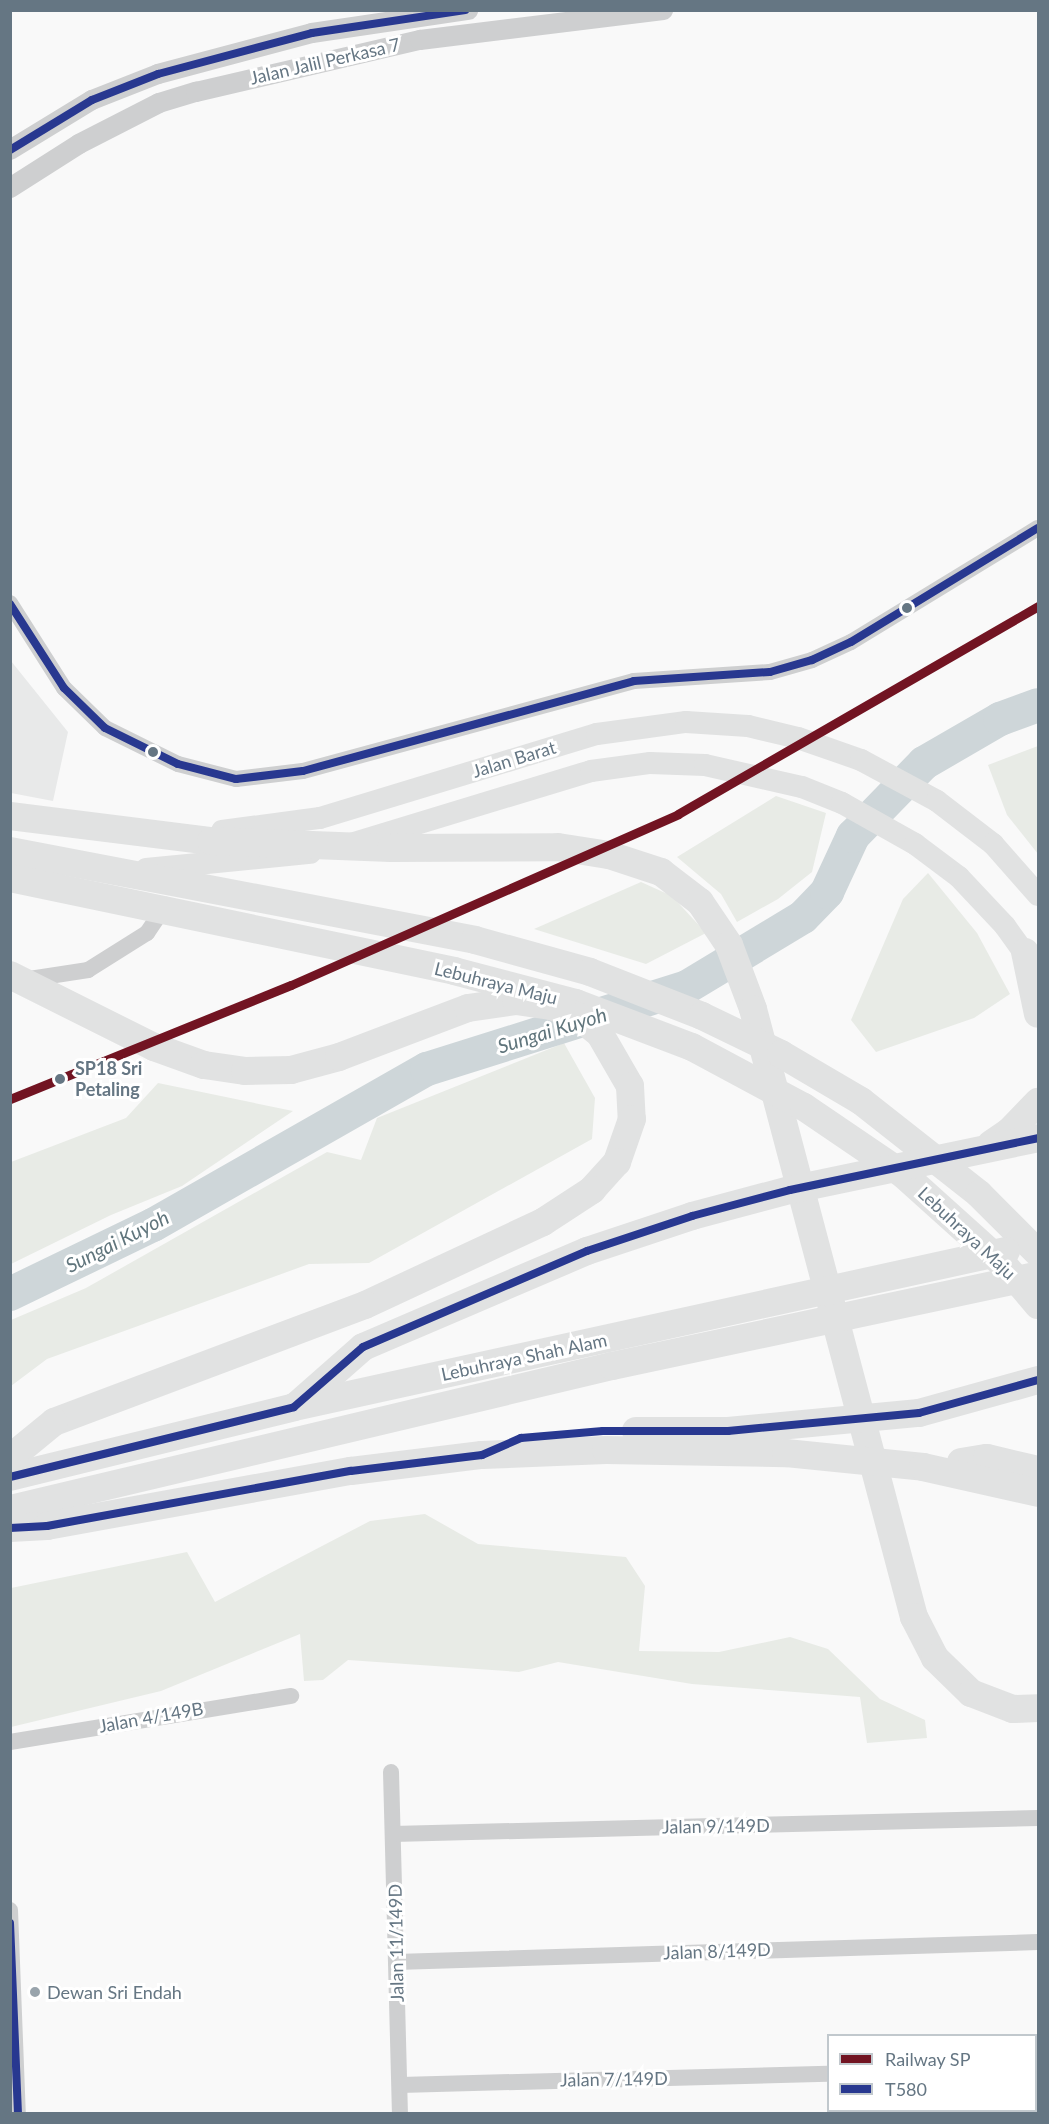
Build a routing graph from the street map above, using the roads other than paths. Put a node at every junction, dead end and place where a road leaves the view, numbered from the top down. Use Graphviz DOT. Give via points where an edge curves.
graph roads {
  1 [pos="468,10"];
  2 [pos="663,10"];
  3 [pos="10,150"];
  4 [pos="10,188"];
  5 [pos="1038,528"];
  6 [pos="10,603"];
  7 [pos="10,816"];
  8 [pos="10,821"];
  9 [pos="192,834"];
  10 [pos="10,851"];
  11 [pos="191,867"];
  12 [pos="10,878"];
  13 [pos="1038,895"];
  14 [pos="1032,963"];
  15 [pos="10,975"];
  16 [pos="10,982"];
  17 [pos="1038,1014"];
  18 [pos="1038,1102"];
  19 [pos="1038,1138"];
  20 [pos="981,1150"];
  21 [pos="1038,1243"];
  22 [pos="1038,1252"];
  23 [pos="1038,1275"];
  24 [pos="1038,1305"];
  25 [pos="1038,1380"];
  26 [pos="294,1407"];
  27 [pos="482,1455"];
  28 [pos="10,1458"];
  29 [pos="923,1467"];
  30 [pos="1038,1470"];
  31 [pos="10,1477"];
  32 [pos="1038,1492"];
  33 [pos="10,1509"];
  34 [pos="10,1528"];
  35 [pos="291,1696"];
  36 [pos="1038,1708"];
  37 [pos="10,1742"];
  38 [pos="391,1772"];
  39 [pos="1038,1818"];
  40 [pos="393,1834"];
  41 [pos="10,1910"];
  42 [pos="11,1917"];
  43 [pos="1038,1942"];
  44 [pos="396,1962"];
  45 [pos="827,2074"];
  46 [pos="400,2085"];
  47 [pos="18,2114"];
  48 [pos="400,2114"];
  1 -- 3 [label="street, Jalan Jalil Perkasa 7" via="312,33 158,74 92,100"];
  2 -- 4 [label="street, Jalan Jalil Perkasa 7" via="420,39 196,92 159,103 89,139"];
  5 -- 6 [label="street" via="851,642 812,660 771,672 634,681 303,771 236,779 178,764 105,728 64,688"];
  7 -- 36 [label="highway" via="211,841 391,848 558,847 609,855 661,872 700,902 729,945 753,1009 923,1638 955,1680 993,1704"];
  8 -- 9 [label="main road, Jalan Barat"];
  9 -- 11 [label="street"];
  9 -- 13 [label="main road, Jalan Barat" via="320,818 608,732 686,722 748,726 861,760 938,801 993,844"];
  10 -- 11 [label="main road, Jalan Barat" via="146,869"];
  10 -- 22 [label="highway, Lebuhraya Maju" via="464,937 590,972 702,1016 781,1054 861,1101 979,1194"];
  11 -- 14 [label="main road, Jalan Barat" via="269,860 349,844 591,771 650,763 705,765 802,787 842,803 915,844 959,877"];
  11 -- 16 [label="street" via="147,933 88,970"];
  12 -- 24 [label="highway, Lebuhraya Maju" via="454,971 576,1003 692,1047 804,1107 904,1175 1003,1264"];
  14 -- 17 [label="highway"];
  15 -- 28 [label="highway" via="154,1047 204,1065 245,1071 291,1070 339,1057 468,1008 516,1001 551,1006 579,1017 600,1034 630,1086 632,1119 616,1162 592,1190 522,1232 365,1305 54,1422"];
  18 -- 20 [label="highway" via="1009,1132"];
  19 -- 20 [label="highway"];
  20 -- 26 [label="highway" via="769,1195 586,1251 363,1347"];
  21 -- 26 [label="highway, Lebuhraya Shah Alam"];
  23 -- 33 [label="highway, Lebuhraya Shah Alam" via="612,1366"];
  25 -- 27 [label="highway" via="919,1413 728,1431 603,1431 520,1438"];
  26 -- 31 [label="highway, Lebuhraya Shah Alam"];
  27 -- 29 [label="highway" via="606,1450 786,1453"];
  27 -- 34 [label="highway" via="351,1472 47,1526"];
  29 -- 30 [label="highway" via="987,1458"];
  29 -- 32 [label="highway"];
  35 -- 37 [label="street, Jalan 4/149B"];
  38 -- 40 [label="street, Jalan 11/149D"];
  39 -- 40 [label="street, Jalan 9/149D"];
  40 -- 44 [label="street, Jalan 11/149D"];
  41 -- 42 [label="street"];
  42 -- 47 [label="street"];
  43 -- 44 [label="street, Jalan 8/149D"];
  44 -- 46 [label="street, Jalan 11/149D"];
  45 -- 46 [label="street, Jalan 7/149D"];
  46 -- 48 [label="street, Jalan 11/149D"];
}
